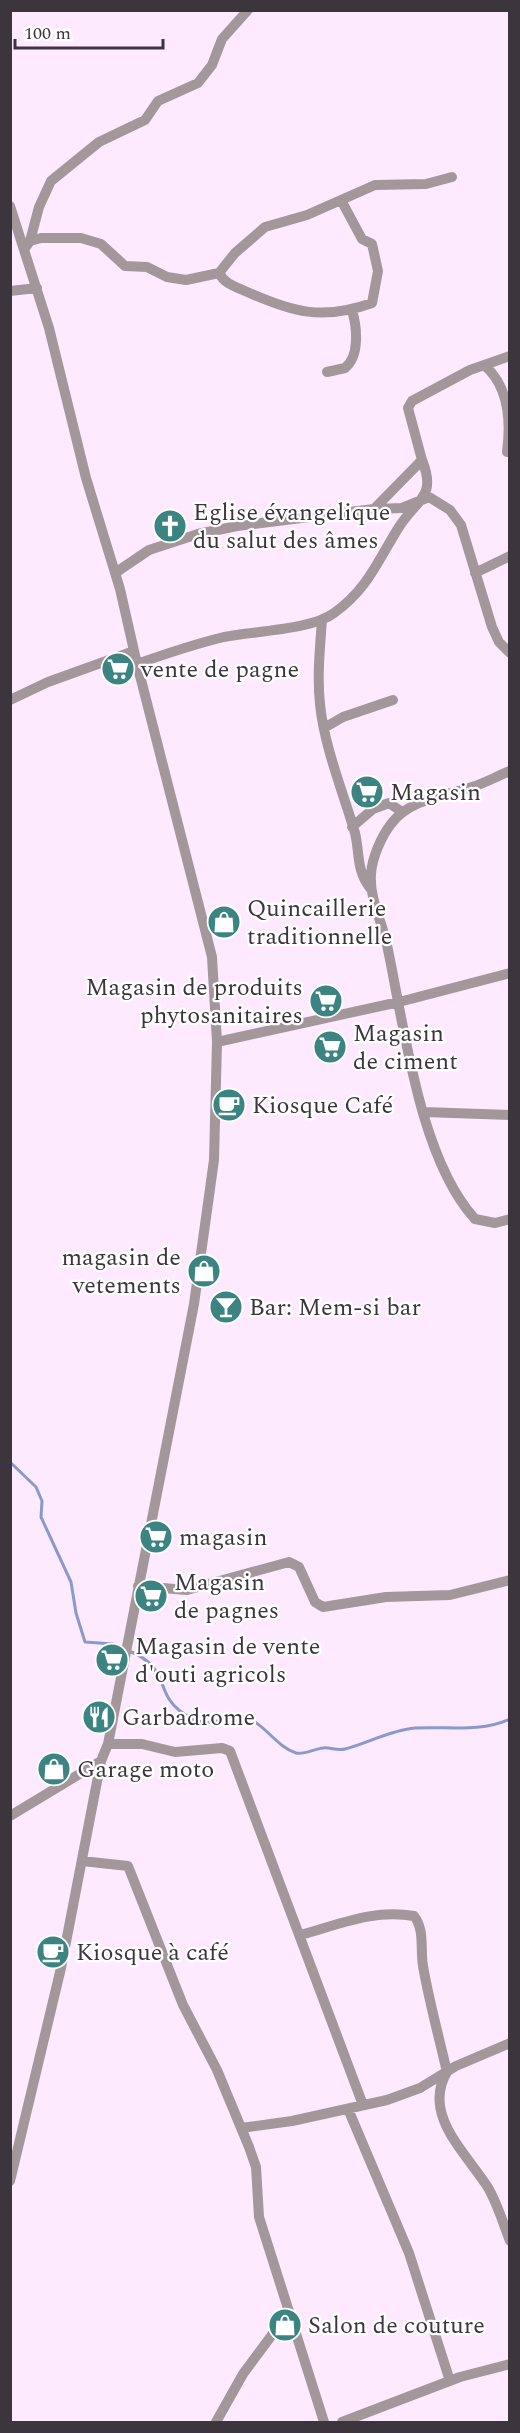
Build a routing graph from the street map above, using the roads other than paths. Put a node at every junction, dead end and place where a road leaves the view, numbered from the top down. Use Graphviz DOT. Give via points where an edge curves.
graph roads {
  1 [pos="248,10"];
  2 [pos="452,177"];
  3 [pos="341,200"];
  4 [pos="10,206"];
  5 [pos="27,244"];
  6 [pos="219,273"];
  7 [pos="37,288"];
  8 [pos="10,291"];
  9 [pos="352,310"];
  10 [pos="510,356"];
  11 [pos="484,365"];
  12 [pos="327,372"];
  13 [pos="510,452"];
  14 [pos="422,460"];
  15 [pos="392,489"];
  16 [pos="418,502"];
  17 [pos="402,508"];
  18 [pos="374,509"];
  19 [pos="510,556"];
  20 [pos="115,573"];
  21 [pos="475,573"];
  22 [pos="322,620"];
  23 [pos="134,651"];
  24 [pos="510,653"];
  25 [pos="137,664"];
  26 [pos="10,700"];
  27 [pos="393,700"];
  28 [pos="324,728"];
  29 [pos="509,770"];
  30 [pos="402,812"];
  31 [pos="352,827"];
  32 [pos="373,860"];
  33 [pos="358,861"];
  34 [pos="371,889"];
  35 [pos="510,973"];
  36 [pos="399,1002"];
  37 [pos="218,1042"];
  38 [pos="424,1112"];
  39 [pos="510,1115"];
  40 [pos="510,1219"];
  41 [pos="510,1580"];
  42 [pos="138,1586"];
  43 [pos="108,1744"];
  44 [pos="101,1761"];
  45 [pos="10,1816"];
  46 [pos="82,1861"];
  47 [pos="301,1935"];
  48 [pos="510,2043"];
  49 [pos="447,2072"];
  50 [pos="363,2105"];
  51 [pos="348,2109"];
  52 [pos="241,2128"];
  53 [pos="10,2181"];
  54 [pos="510,2241"];
  55 [pos="289,2312"];
  56 [pos="510,2364"];
  57 [pos="450,2381"];
  58 [pos="216,2422"];
  59 [pos="324,2422"];
  60 [pos="342,2422"];
  1 -- 5 [label="street" via="222,39 212,65 198,83 158,101 145,120 99,142 51,181"];
  2 -- 3 [label="street" via="409,186 375,185"];
  3 -- 6 [label="street" via="265,227"];
  3 -- 9 [label="street" via="362,239 372,244 378,271 372,303"];
  4 -- 5 [label="street"];
  5 -- 6 [label="street" via="41,238 81,238 100,244 125,266 147,267 175,279"];
  5 -- 7 [label="street"];
  6 -- 9 [label="street" via="232,286 272,304 307,313 339,314"];
  7 -- 8 [label="street"];
  7 -- 20 [label="street"];
  9 -- 12 [label="street" via="356,325 353,357 345,368"];
  10 -- 11 [label="street"];
  11 -- 13 [label="street" via="504,391"];
  11 -- 14 [label="street" via="412,401 408,408"];
  14 -- 15 [label="street"];
  14 -- 16 [label="street" via="428,487"];
  15 -- 17 [label="street"];
  15 -- 18 [label="street"];
  16 -- 17 [label="street"];
  16 -- 21 [label="street" via="435,498 457,517"];
  16 -- 22 [label="street" via="368,581"];
  17 -- 18 [label="street"];
  18 -- 20 [label="street" via="198,534 149,550"];
  19 -- 21 [label="street"];
  20 -- 23 [label="street"];
  21 -- 24 [label="street" via="492,627"];
  22 -- 25 [label="street" via="221,638"];
  22 -- 28 [label="street" via="319,687"];
  23 -- 25 [label="street"];
  23 -- 26 [label="street"];
  25 -- 37 [label="street" via="212,957"];
  27 -- 28 [label="street" via="343,717"];
  28 -- 31 [label="street"];
  29 -- 30 [label="street"];
  30 -- 31 [label="street" via="385,803"];
  30 -- 32 [label="street" via="385,832"];
  31 -- 33 [label="street"];
  32 -- 33 [label="street"];
  32 -- 34 [label="street"];
  33 -- 34 [label="street" via="360,873"];
  34 -- 36 [label="street" via="381,916"];
  35 -- 36 [label="street"];
  36 -- 37 [label="street"];
  36 -- 38 [label="street" via="408,1057"];
  37 -- 42 [label="street" via="214,1160 194,1304"];
  38 -- 39 [label="street"];
  38 -- 40 [label="street" via="447,1179 466,1209 475,1219 495,1223"];
  41 -- 42 [label="street" via="450,1595 386,1597 322,1607 315,1602 299,1567 290,1562 187,1590"];
  42 -- 43 [label="street"];
  43 -- 44 [label="street"];
  43 -- 47 [label="street" via="142,1744 175,1752 222,1748 230,1751"];
  44 -- 45 [label="street"];
  44 -- 46 [label="street"];
  46 -- 52 [label="street" via="124,1864 130,1869 179,1996 218,2070"];
  46 -- 53 [label="street"];
  47 -- 49 [label="street" via="370,1915 391,1912 414,1916 422,1929 423,1966"];
  47 -- 50 [label="street"];
  48 -- 49 [label="street"];
  49 -- 50 [label="street" via="406,2094"];
  49 -- 54 [label="street" via="439,2086 442,2114 491,2193"];
  50 -- 51 [label="street"];
  51 -- 52 [label="street"];
  51 -- 57 [label="street" via="409,2253"];
  52 -- 55 [label="street" via="256,2167 259,2217"];
  55 -- 58 [label="street" via="243,2374"];
  55 -- 59 [label="street"];
  56 -- 57 [label="street"];
  57 -- 60 [label="street"];
}
